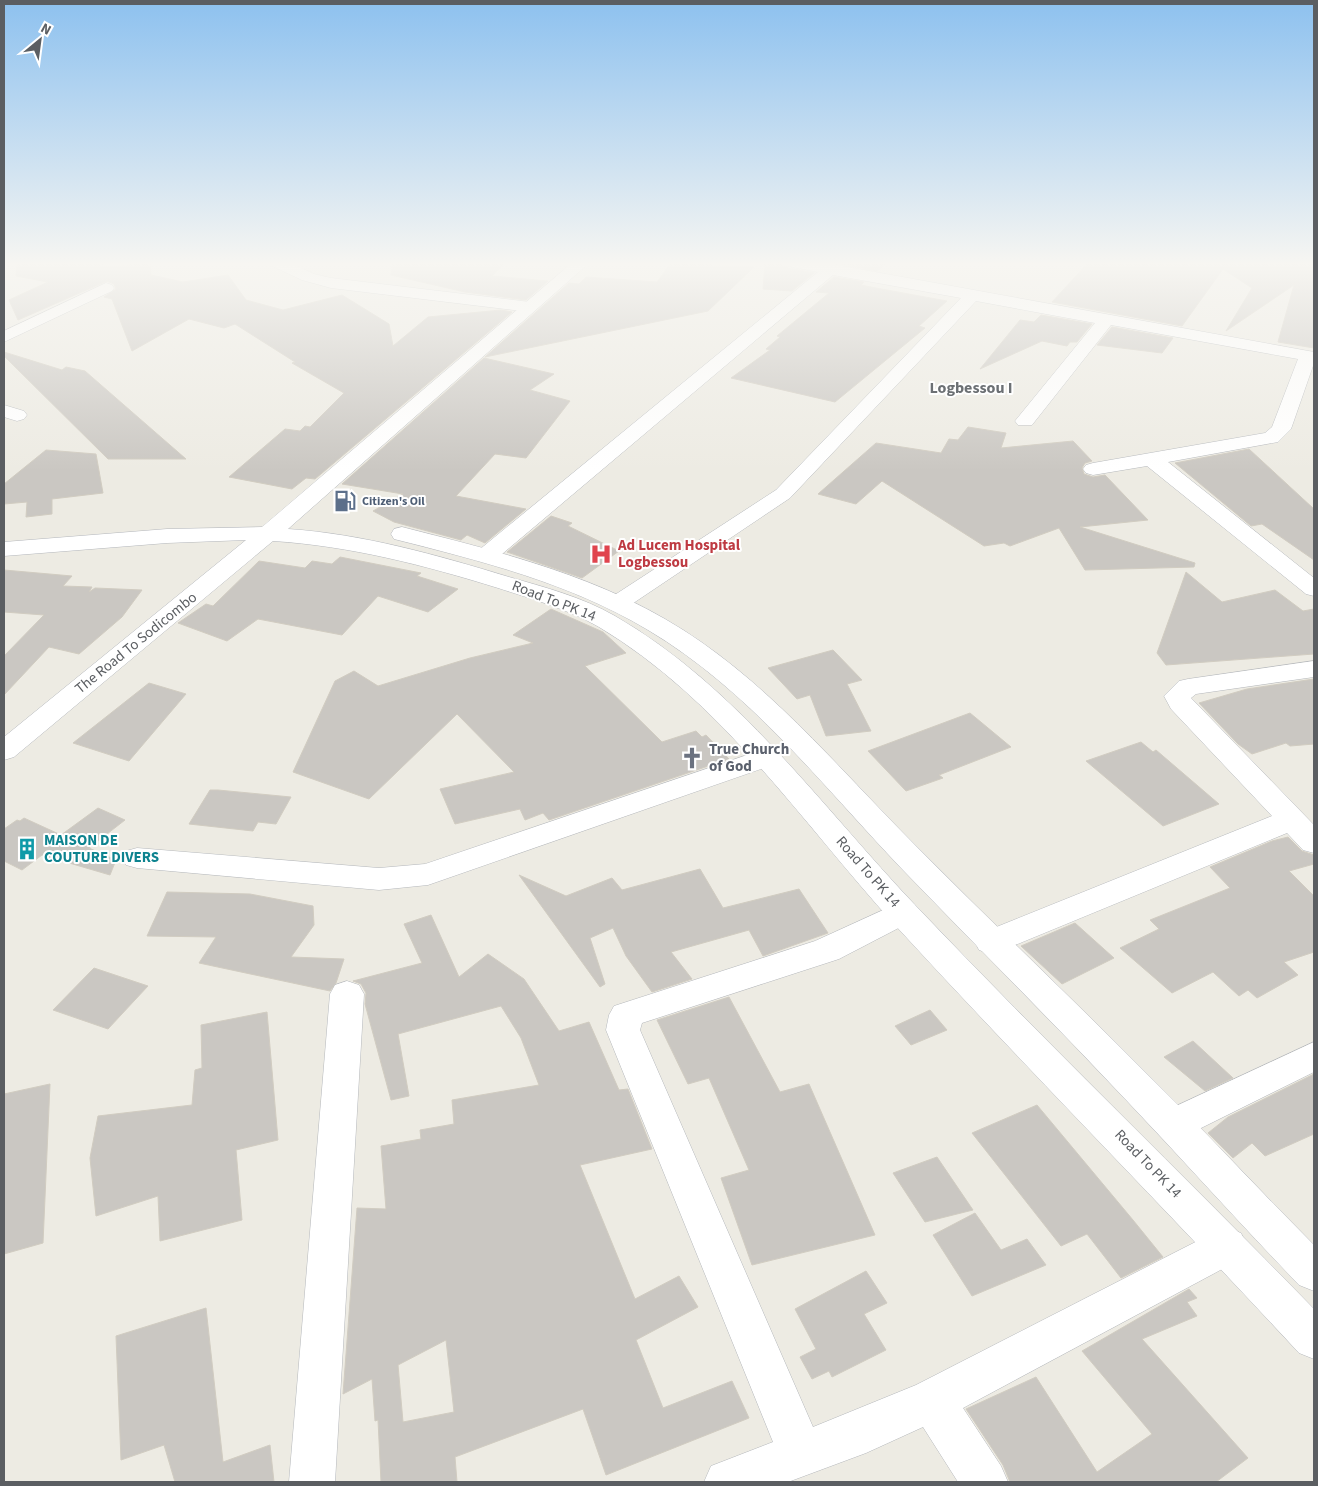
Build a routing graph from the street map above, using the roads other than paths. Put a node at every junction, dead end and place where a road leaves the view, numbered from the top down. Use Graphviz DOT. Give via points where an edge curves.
graph roads {
  1 [pos="501,332"];
  2 [pos="754,332"];
  3 [pos="937,332"];
  4 [pos="1096,332"];
  5 [pos="1181,332"];
  6 [pos="1311,356"];
  7 [pos="1025,421"];
  8 [pos="1152,458"];
  9 [pos="1092,469"];
  10 [pos="275,528"];
  11 [pos="4,532"];
  12 [pos="342,533"];
  13 [pos="4,549"];
  14 [pos="487,555"];
  15 [pos="1314,588"];
  16 [pos="618,603"];
  17 [pos="1314,669"];
  18 [pos="4,751"];
  19 [pos="768,757"];
  20 [pos="1290,820"];
  21 [pos="1314,843"];
  22 [pos="137,858"];
  23 [pos="903,912"];
  24 [pos="992,942"];
  25 [pos="347,994"];
  26 [pos="1314,1056"];
  27 [pos="1174,1124"];
  28 [pos="1227,1246"];
  29 [pos="1314,1272"];
  30 [pos="1314,1339"];
  31 [pos="932,1401"];
  32 [pos="801,1454"];
  33 [pos="312,1482"];
  34 [pos="727,1482"];
  35 [pos="985,1482"];
  1 -- 10 [label="street, The Road To Sodicombo"];
  2 -- 14 [label="street"];
  3 -- 16 [label="street" via="783,494"];
  4 -- 7 [label="street"];
  5 -- 6 [label="street"];
  6 -- 8 [label="street" via="1281,429 1271,438"];
  8 -- 9 [label="street"];
  8 -- 15 [label="street"];
  10 -- 11 [label="street"];
  10 -- 12 [label="street"];
  10 -- 13 [label="street"];
  10 -- 18 [label="street, The Road To Sodicombo"];
  12 -- 14 [label="street, Road To PK 14" via="398,533"];
  12 -- 19 [label="street, Road To PK 14" via="382,548 540,594 594,614 676,670 728,714"];
  14 -- 16 [label="street, Road To PK 14" via="558,577"];
  16 -- 24 [label="street, Road To PK 14" via="714,661 762,702"];
  17 -- 20 [label="street" via="1188,687 1177,696 1180,704"];
  19 -- 22 [label="street" via="428,874 379,879"];
  19 -- 23 [label="street, Road To PK 14"];
  20 -- 21 [label="street"];
  20 -- 24 [label="street"];
  23 -- 28 [label="street, Road To PK 14"];
  23 -- 32 [label="street" via="827,950 626,1015 623,1030"];
  24 -- 27 [label="street, Road To PK 14"];
  25 -- 33 [label="street"];
  26 -- 27 [label="street"];
  27 -- 29 [label="street, Road To PK 14"];
  28 -- 30 [label="street, Road To PK 14"];
  28 -- 31 [label="street"];
  31 -- 32 [label="street"];
  31 -- 35 [label="street"];
  32 -- 34 [label="street"];
}
